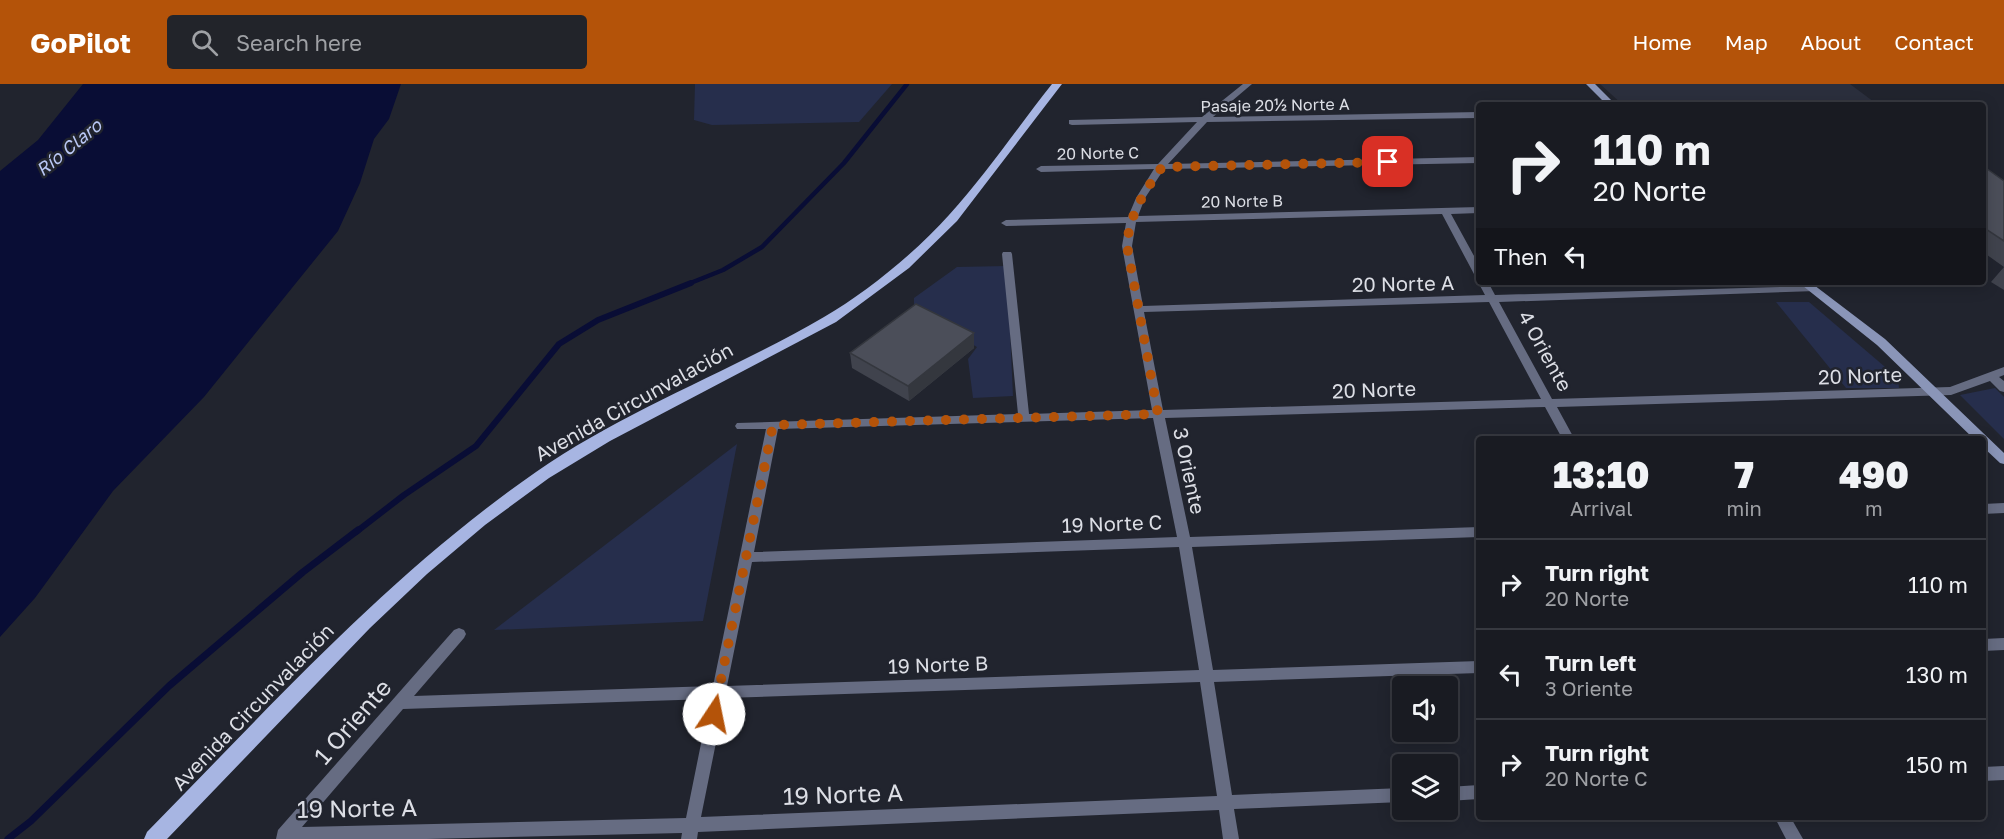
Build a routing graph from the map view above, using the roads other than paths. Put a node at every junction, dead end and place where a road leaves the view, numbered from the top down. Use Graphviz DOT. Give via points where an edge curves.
graph roads {
  1 [pos="1057,84"];
  2 [pos="1248,84"];
  3 [pos="1590,84"];
  4 [pos="1609,102"];
  5 [pos="1476,115"];
  6 [pos="1204,121"];
  7 [pos="1072,122"];
  8 [pos="1476,160"];
  9 [pos="1162,167"];
  10 [pos="1041,169"];
  11 [pos="1476,210"];
  12 [pos="1445,211"];
  13 [pos="1131,219"];
  14 [pos="1006,223"];
  15 [pos="1007,255"];
  16 [pos="1476,268"];
  17 [pos="1485,285"];
  18 [pos="1807,285"];
  19 [pos="1812,289"];
  20 [pos="1493,300"];
  21 [pos="1137,309"];
  22 [pos="2004,371"];
  23 [pos="1992,376"];
  24 [pos="2004,388"];
  25 [pos="1934,392"];
  26 [pos="1549,404"];
  27 [pos="1158,414"];
  28 [pos="1024,418"];
  29 [pos="773,425"];
  30 [pos="741,426"];
  31 [pos="1567,436"];
  32 [pos="1979,436"];
  33 [pos="1986,443"];
  34 [pos="2004,460"];
  35 [pos="2004,508"];
  36 [pos="1986,509"];
  37 [pos="1476,532"];
  38 [pos="1184,541"];
  39 [pos="746,557"];
  40 [pos="459,634"];
  41 [pos="2004,644"];
  42 [pos="1986,645"];
  43 [pos="1476,667"];
  44 [pos="1206,676"];
  45 [pos="718,692"];
  46 [pos="399,703"];
  47 [pos="2004,773"];
  48 [pos="1986,774"];
  49 [pos="1476,792"];
  50 [pos="1458,793"];
  51 [pos="1392,795"];
  52 [pos="1225,803"];
  53 [pos="1784,820"];
  54 [pos="690,832"];
  55 [pos="282,837"];
  56 [pos="154,839"];
  57 [pos="1231,839"];
  58 [pos="1795,839"];
  1 -- 56 [label="main road, Avenida Circunvalación" via="953,218 906,265 831,319 605,437 487,515 378,609"];
  2 -- 6 [label="street, 3 Oriente"];
  3 -- 4 [label="street"];
  5 -- 6 [label="street, Pasaje 20½ Norte A"];
  6 -- 7 [label="street, Pasaje 20½ Norte A"];
  6 -- 9 [label="street, 3 Oriente"];
  8 -- 9 [label="street, 20 Norte C"];
  9 -- 10 [label="street, 20 Norte C"];
  9 -- 13 [label="street, 3 Oriente"];
  11 -- 12 [label="street, 20 Norte B"];
  12 -- 13 [label="street, 20 Norte B"];
  12 -- 16 [label="street"];
  13 -- 14 [label="street, 20 Norte B"];
  13 -- 21 [label="street, 3 Oriente" via="1127,246"];
  15 -- 28 [label="street"];
  17 -- 20 [label="street, 4 Oriente"];
  18 -- 19 [label="street"];
  19 -- 20 [label="street, 20 Norte A"];
  19 -- 25 [label="street" via="1881,342"];
  20 -- 21 [label="street, 20 Norte A"];
  20 -- 26 [label="street, 4 Oriente"];
  21 -- 27 [label="street, 3 Oriente"];
  22 -- 23 [label="street, 20 Norte"];
  23 -- 24 [label="street"];
  23 -- 25 [label="street, 20 Norte" via="1951,391"];
  25 -- 26 [label="street, 20 Norte"];
  25 -- 32 [label="street"];
  26 -- 27 [label="street, 20 Norte"];
  26 -- 31 [label="street, 4 Oriente"];
  27 -- 28 [label="street, 20 Norte"];
  27 -- 38 [label="street, 3 Oriente"];
  28 -- 29 [label="street, 20 Norte"];
  29 -- 30 [label="street, 20 Norte"];
  29 -- 39 [label="street"];
  33 -- 34 [label="street"];
  35 -- 36 [label="street"];
  37 -- 38 [label="street, 19 Norte C"];
  38 -- 39 [label="street, 19 Norte C"];
  38 -- 44 [label="street, 3 Oriente"];
  39 -- 45 [label="street"];
  40 -- 46 [label="street, 1 Oriente"];
  41 -- 42 [label="street"];
  43 -- 44 [label="street, 19 Norte B"];
  44 -- 45 [label="street, 19 Norte B"];
  44 -- 52 [label="street, 3 Oriente"];
  45 -- 46 [label="street, 19 Norte B"];
  45 -- 54 [label="street"];
  46 -- 55 [label="street, 1 Oriente"];
  47 -- 48 [label="street"];
  49 -- 50 [label="street"];
  51 -- 52 [label="street, 19 Norte A"];
  52 -- 54 [label="street, 19 Norte A"];
  52 -- 57 [label="street, 3 Oriente"];
  53 -- 58 [label="street"];
  54 -- 55 [label="street, 19 Norte A"];
}
